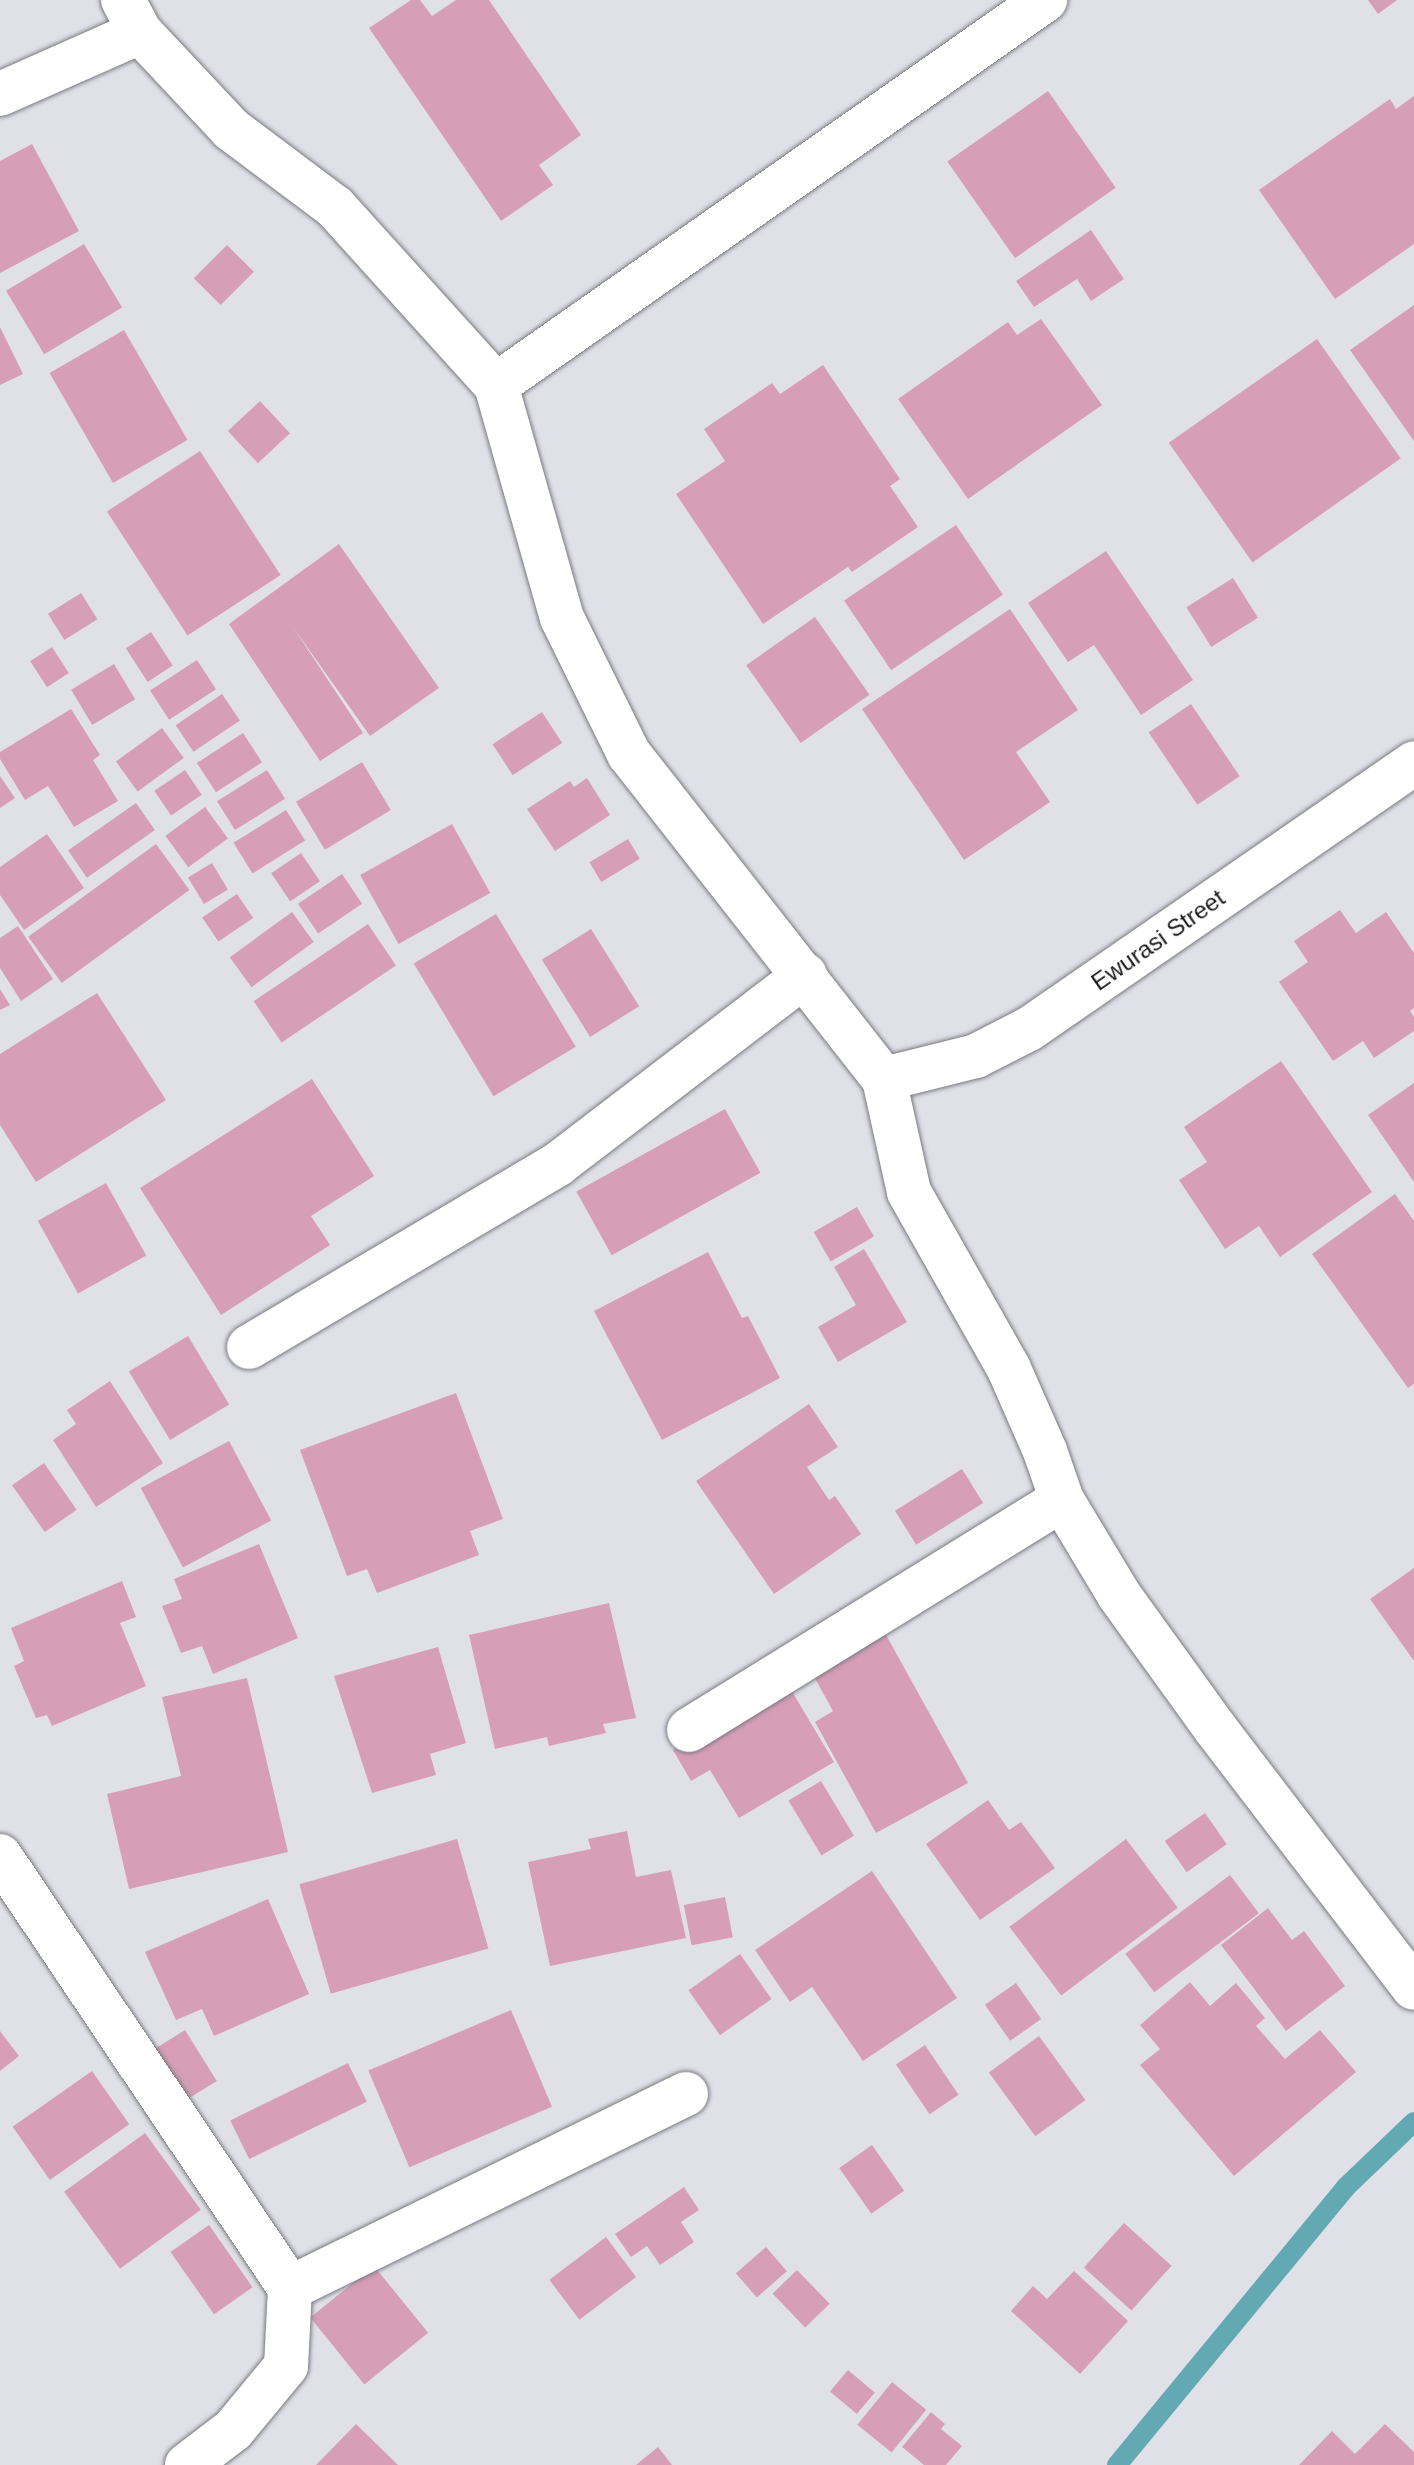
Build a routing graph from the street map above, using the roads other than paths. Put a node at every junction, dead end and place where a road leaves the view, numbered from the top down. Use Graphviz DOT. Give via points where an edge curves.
graph roads {
  1 [pos="1045,0"];
  2 [pos="131,16"];
  3 [pos="0,94"];
  4 [pos="496,385"];
  5 [pos="1414,763"];
  6 [pos="805,975"];
  7 [pos="884,1079"];
  8 [pos="249,1347"];
  9 [pos="1062,1500"];
  10 [pos="689,1730"];
  11 [pos="0,1856"];
  12 [pos="1414,1988"];
  13 [pos="686,2094"];
  14 [pos="290,2288"];
  15 [pos="187,2465"];
  1 -- 4 [label="street"];
  2 -- 3 [label="street"];
  2 -- 4 [label="street" via="231,129 335,207"];
  4 -- 6 [label="street" via="562,618 629,754"];
  5 -- 7 [label="street, Ewurasi Street" via="1029,1029 976,1056"];
  6 -- 7 [label="street"];
  6 -- 8 [label="street" via="558,1164"];
  7 -- 9 [label="street" via="909,1192 1009,1369"];
  9 -- 10 [label="street"];
  9 -- 12 [label="street" via="1154,1644"];
  11 -- 14 [label="street"];
  13 -- 14 [label="street"];
  14 -- 15 [label="street" via="286,2366 233,2430"];
}
